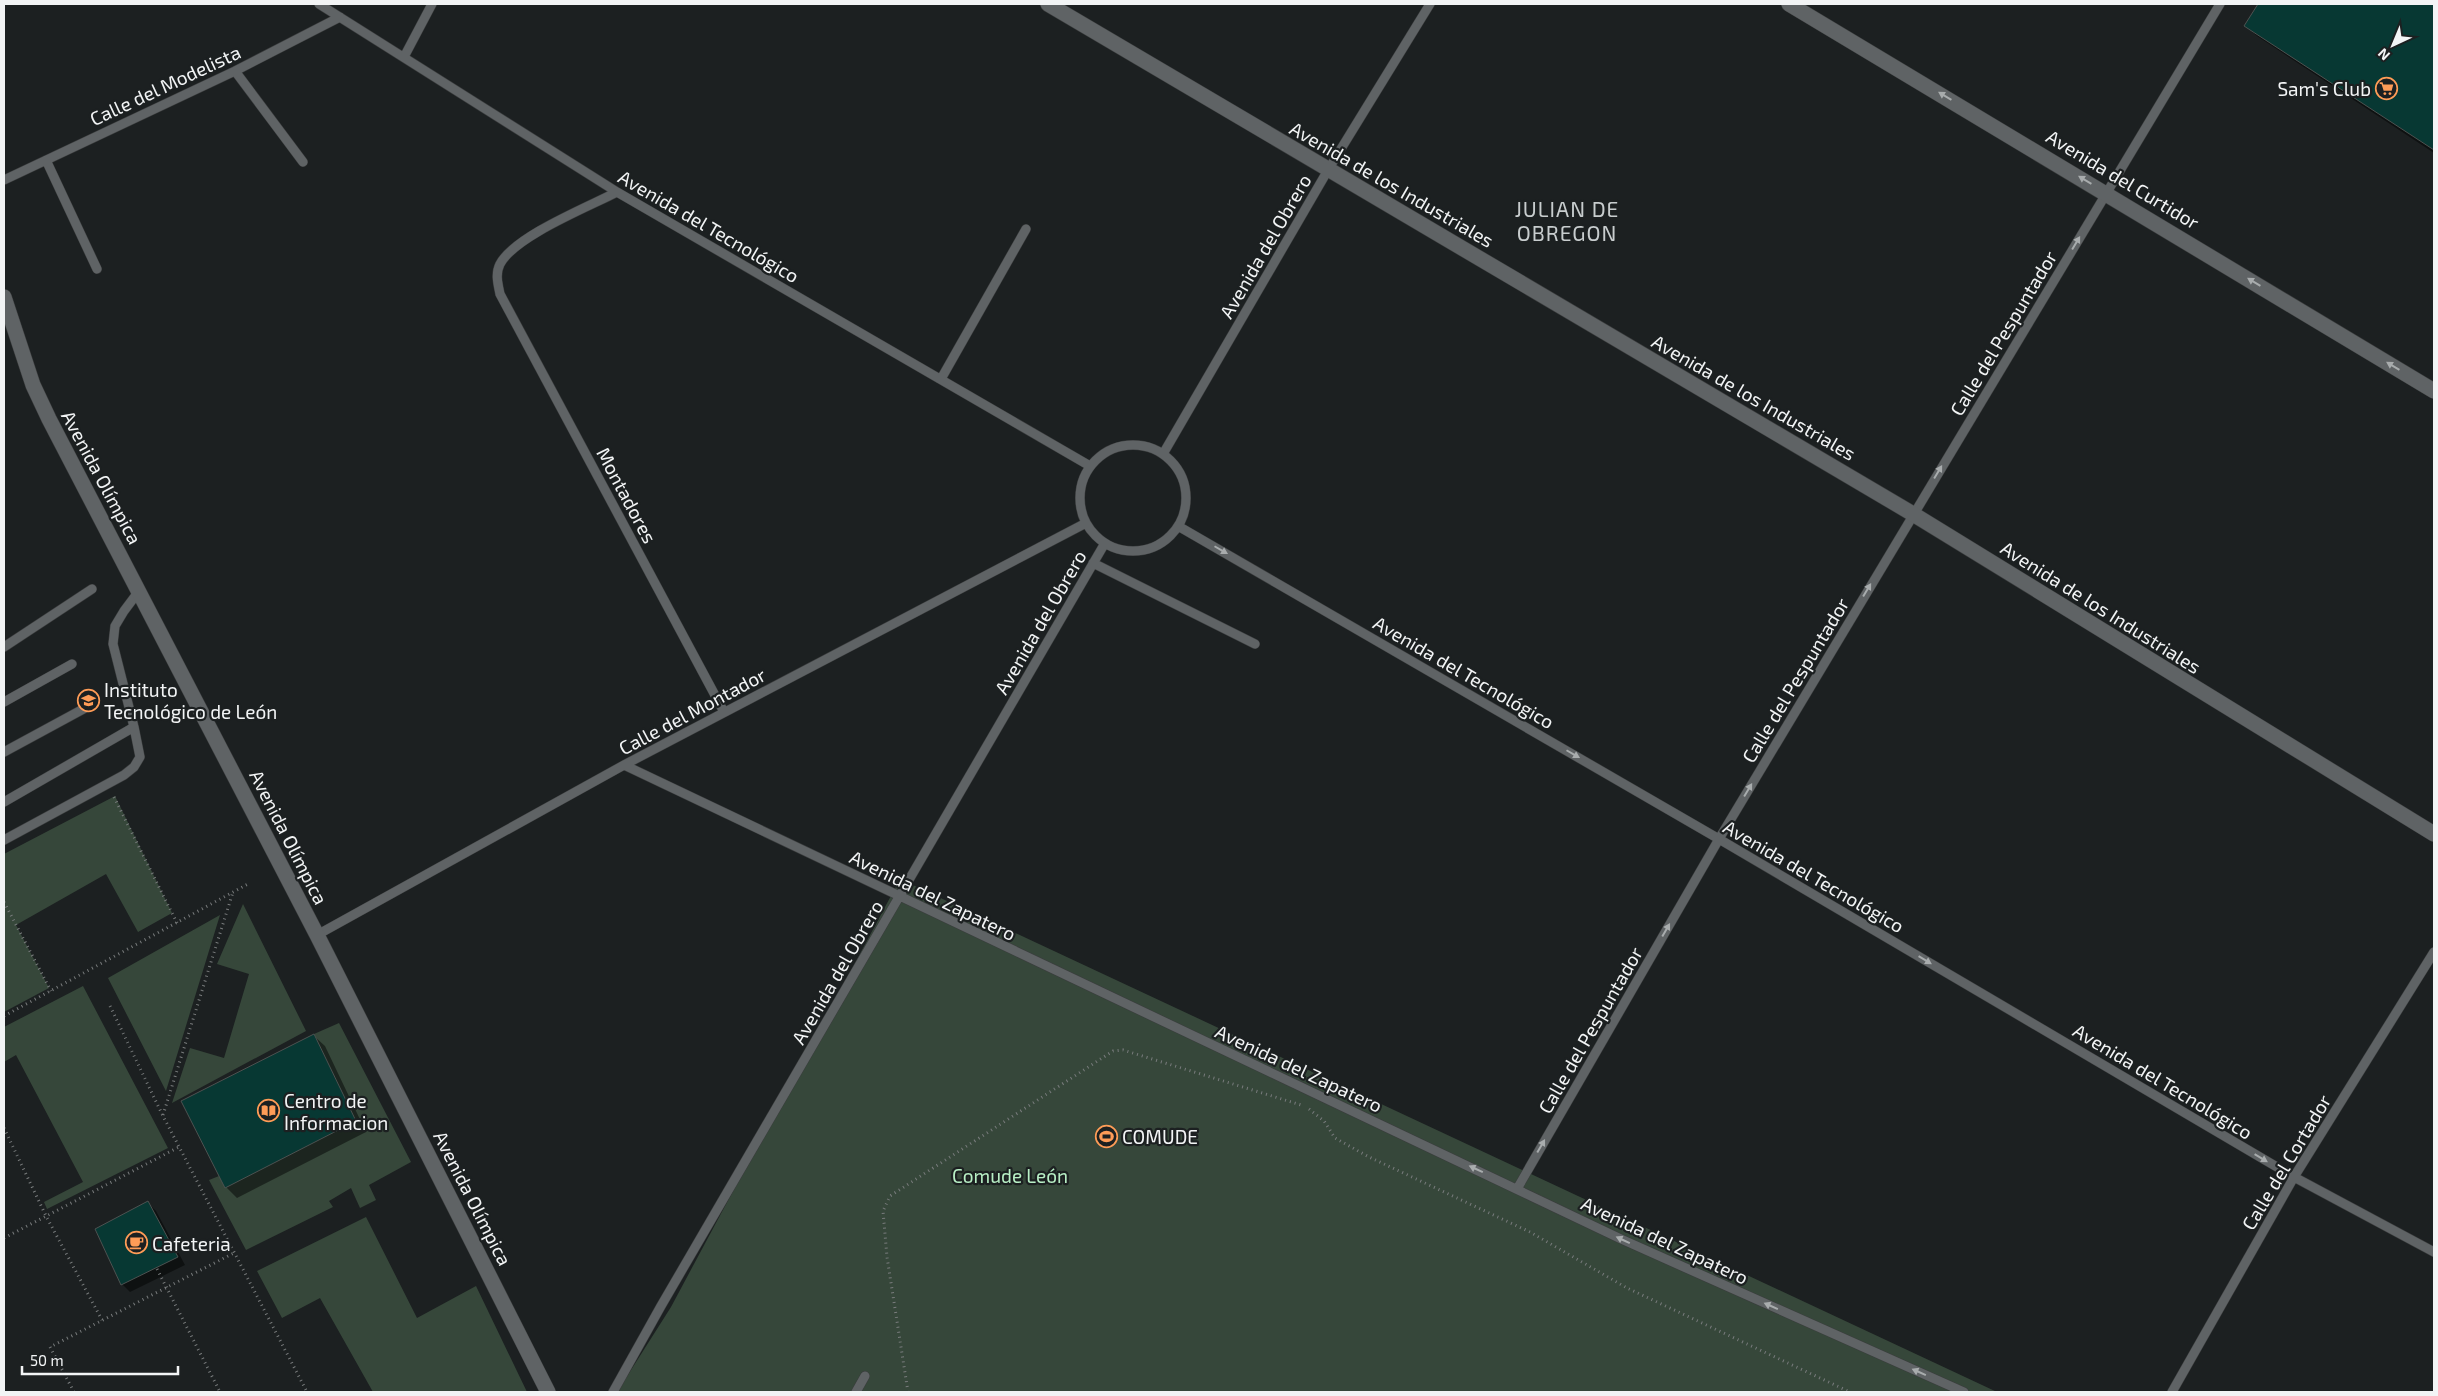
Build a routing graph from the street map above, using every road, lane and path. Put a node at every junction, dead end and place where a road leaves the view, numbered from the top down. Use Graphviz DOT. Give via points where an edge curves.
graph roads {
  1 [pos="319,4"];
  2 [pos="432,4"];
  3 [pos="1048,4"];
  4 [pos="1430,4"];
  5 [pos="1789,4"];
  6 [pos="2220,4"];
  7 [pos="340,17"];
  8 [pos="404,57"];
  9 [pos="235,71"];
  10 [pos="46,160"];
  11 [pos="303,162"];
  12 [pos="1328,170"];
  13 [pos="4,180"];
  14 [pos="617,192"];
  15 [pos="2107,193"];
  16 [pos="1026,229"];
  17 [pos="97,268"];
  18 [pos="4,297"];
  19 [pos="941,379"];
  20 [pos="2434,391"];
  21 [pos="1163,454"];
  22 [pos="1090,466"];
  23 [pos="1913,514"];
  24 [pos="1086,523"];
  25 [pos="1178,526"];
  26 [pos="1105,543"];
  27 [pos="1093,564"];
  28 [pos="92,589"];
  29 [pos="140,592"];
  30 [pos="1255,644"];
  31 [pos="4,647"];
  32 [pos="72,664"];
  33 [pos="4,702"];
  34 [pos="87,707"];
  35 [pos="724,712"];
  36 [pos="134,727"];
  37 [pos="4,752"];
  38 [pos="624,765"];
  39 [pos="106,801"];
  40 [pos="4,802"];
  41 [pos="2434,834"];
  42 [pos="1719,839"];
  43 [pos="4,840"];
  44 [pos="248,884"];
  45 [pos="233,892"];
  46 [pos="900,896"];
  47 [pos="4,902"];
  48 [pos="177,923"];
  49 [pos="317,935"];
  50 [pos="2434,952"];
  51 [pos="51,991"];
  52 [pos="110,1006"];
  53 [pos="4,1016"];
  54 [pos="163,1116"];
  55 [pos="4,1128"];
  56 [pos="179,1146"];
  57 [pos="2294,1177"];
  58 [pos="1517,1189"];
  59 [pos="46,1216"];
  60 [pos="4,1238"];
  61 [pos="2434,1252"];
  62 [pos="234,1253"];
  63 [pos="157,1269"];
  64 [pos="167,1288"];
  65 [pos="102,1320"];
  66 [pos="864,1376"];
  67 [pos="74,1392"];
  68 [pos="220,1392"];
  69 [pos="307,1392"];
  70 [pos="548,1392"];
  71 [pos="613,1392"];
  72 [pos="856,1392"];
  73 [pos="908,1392"];
  74 [pos="1850,1392"];
  75 [pos="1964,1392"];
  76 [pos="2172,1392"];
  1 -- 7 [label="lane, Avenida del Tecnológico"];
  2 -- 8 [label="lane"];
  3 -- 12 [label="street, Avenida de los Industriales"];
  4 -- 12 [label="lane, Avenida del Obrero"];
  15 -- 5 [label="street, Avenida del Curtidor, one-way"];
  6 -- 15 [label="lane, Calle del Pespuntador"];
  7 -- 8 [label="lane, Avenida del Tecnológico"];
  7 -- 9 [label="lane, Calle del Modelista"];
  8 -- 14 [label="lane, Avenida del Tecnológico"];
  9 -- 10 [label="lane, Calle del Modelista"];
  9 -- 11 [label="lane"];
  10 -- 13 [label="lane, Calle del Modelista"];
  10 -- 17 [label="lane"];
  12 -- 21 [label="lane, Avenida del Obrero"];
  12 -- 23 [label="street, Avenida de los Industriales"];
  14 -- 19 [label="lane, Avenida del Tecnológico"];
  14 -- 35 [label="lane, Montadores" via="524,240 508,253 497,277 500,294"];
  20 -- 15 [label="street, Avenida del Curtidor, one-way"];
  23 -- 15 [label="lane, Calle del Pespuntador, one-way"];
  16 -- 19 [label="lane"];
  18 -- 29 [label="street, Avenida Olímpica" via="16,339 41,402"];
  19 -- 22 [label="lane, Avenida del Tecnológico"];
  21 -- 22 [label="lane, Avenida del Obrero" via="1132,444 1102,454"];
  21 -- 25 [label="lane" via="1175,466 1184,487 1184,511"];
  22 -- 24 [label="lane, Avenida del Obrero" via="1081,484 1080,504"];
  23 -- 41 [label="street, Avenida de los Industriales"];
  42 -- 23 [label="lane, Calle del Pespuntador, one-way"];
  24 -- 26 [label="lane, Avenida del Obrero"];
  24 -- 35 [label="lane, Calle del Montador"];
  25 -- 26 [label="lane, Avenida del Obrero" via="1160,543 1137,551 1121,550"];
  25 -- 42 [label="lane, Avenida del Tecnológico, one-way"];
  26 -- 27 [label="lane, Avenida del Obrero"];
  27 -- 30 [label="lane"];
  27 -- 46 [label="lane, Avenida del Obrero"];
  28 -- 31 [label="lane"];
  29 -- 36 [label="lane" via="115,626 113,644"];
  29 -- 49 [label="street, Avenida Olímpica"];
  32 -- 33 [label="lane"];
  34 -- 37 [label="lane"];
  35 -- 38 [label="lane, Calle del Montador"];
  36 -- 40 [label="lane"];
  36 -- 43 [label="lane" via="140,757 134,767"];
  38 -- 46 [label="lane, Avenida del Zapatero"];
  38 -- 49 [label="lane, Calle del Montador"];
  39 -- 48 [label="path" via="115,796"];
  42 -- 57 [label="lane, Avenida del Tecnológico, one-way"];
  58 -- 42 [label="lane, Calle del Pespuntador, one-way"];
  44 -- 45 [label="path"];
  45 -- 48 [label="path"];
  45 -- 54 [label="path"];
  58 -- 46 [label="lane, Avenida del Zapatero, one-way"];
  46 -- 71 [label="lane, Avenida del Obrero"];
  47 -- 51 [label="path"];
  48 -- 51 [label="path"];
  49 -- 70 [label="street, Avenida Olímpica"];
  50 -- 57 [label="lane, Calle del Cortador"];
  51 -- 53 [label="path"];
  52 -- 54 [label="path"];
  54 -- 56 [label="path"];
  55 -- 59 [label="path"];
  56 -- 59 [label="path"];
  56 -- 62 [label="path"];
  57 -- 61 [label="lane, Avenida del Tecnológico"];
  57 -- 76 [label="lane, Calle del Cortador"];
  75 -- 58 [label="lane, Avenida del Zapatero, one-way" via="1621,1239"];
  59 -- 60 [label="path"];
  59 -- 65 [label="path"];
  62 -- 64 [label="path"];
  62 -- 69 [label="path"];
  63 -- 64 [label="path"];
  64 -- 65 [label="path"];
  64 -- 68 [label="path"];
  65 -- 67 [label="path" via="50,1346"];
  66 -- 72 [label="lane"];
  73 -- 74 [label="path" via="887,1256 883,1211 890,1196 1113,1051 1123,1050 1306,1107 1324,1120 1336,1138 1369,1157 1530,1232 1627,1288"];
}
